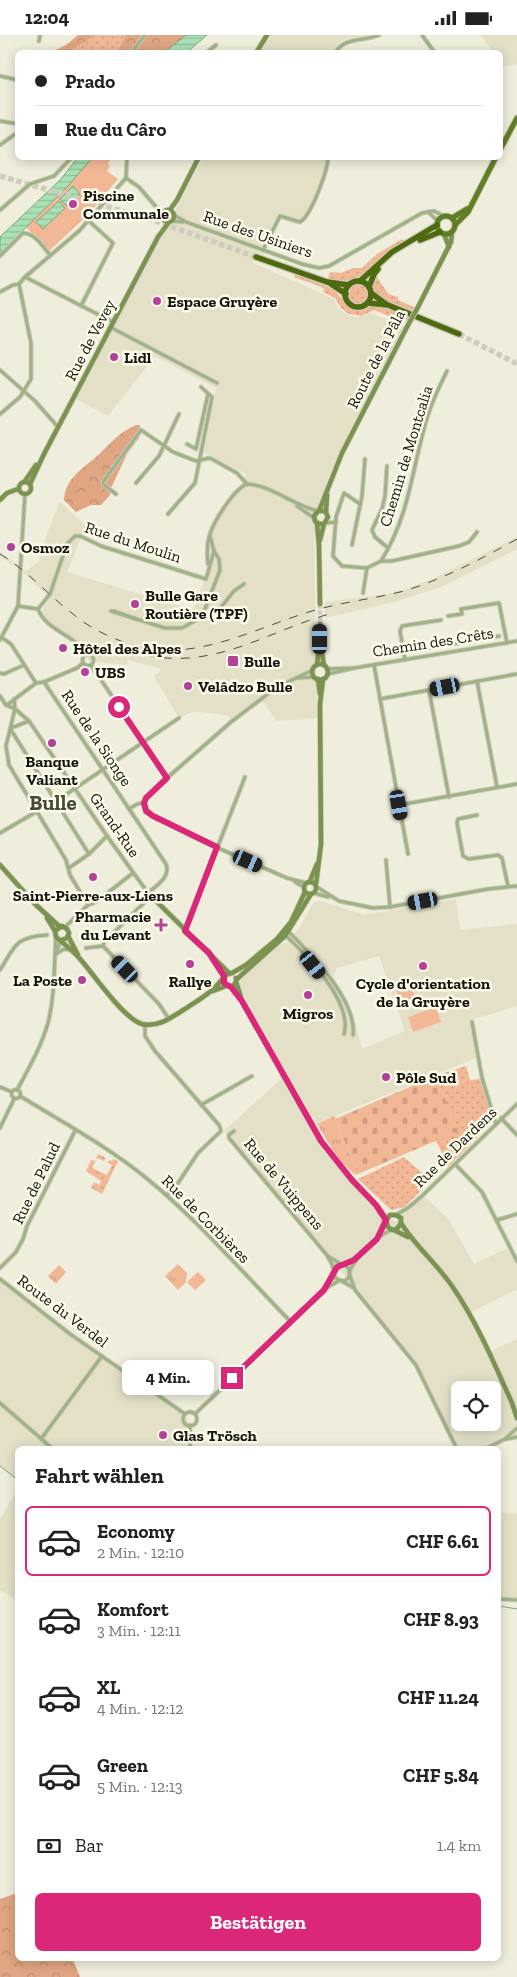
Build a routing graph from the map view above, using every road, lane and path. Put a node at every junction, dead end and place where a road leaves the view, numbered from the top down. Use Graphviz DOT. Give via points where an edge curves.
graph roads {
  1 [pos="40,35"];
  2 [pos="145,35"];
  3 [pos="267,35"];
  4 [pos="379,35"];
  5 [pos="422,35"];
  6 [pos="38,41"];
  7 [pos="216,45"];
  8 [pos="133,50"];
  9 [pos="210,50"];
  10 [pos="258,50"];
  11 [pos="338,50"];
  12 [pos="433,50"];
  13 [pos="0,76"];
  14 [pos="15,79"];
  15 [pos="517,118"];
  16 [pos="0,121"];
  17 [pos="15,124"];
  18 [pos="15,134"];
  19 [pos="503,139"];
  20 [pos="0,145"];
  21 [pos="69,160"];
  22 [pos="127,160"];
  23 [pos="198,160"];
  24 [pos="328,160"];
  25 [pos="494,160"];
  26 [pos="126,178"];
  27 [pos="470,207"];
  28 [pos="0,210"];
  29 [pos="427,212"];
  30 [pos="444,216"];
  31 [pos="163,217"];
  32 [pos="172,217"];
  33 [pos="452,218"];
  34 [pos="89,221"];
  35 [pos="437,223"];
  36 [pos="455,225"];
  37 [pos="452,232"];
  38 [pos="442,233"];
  39 [pos="158,237"];
  40 [pos="267,242"];
  41 [pos="449,247"];
  42 [pos="263,250"];
  43 [pos="50,255"];
  44 [pos="304,255"];
  45 [pos="0,256"];
  46 [pos="256,257"];
  47 [pos="25,277"];
  48 [pos="360,281"];
  49 [pos="327,282"];
  50 [pos="19,285"];
  51 [pos="349,285"];
  52 [pos="370,290"];
  53 [pos="0,292"];
  54 [pos="346,294"];
  55 [pos="368,303"];
  56 [pos="388,305"];
  57 [pos="81,306"];
  58 [pos="113,322"];
  59 [pos="110,327"];
  60 [pos="459,334"];
  61 [pos="0,370"];
  62 [pos="447,371"];
  63 [pos="217,383"];
  64 [pos="201,387"];
  65 [pos="24,392"];
  66 [pos="208,410"];
  67 [pos="0,414"];
  68 [pos="179,414"];
  69 [pos="59,427"];
  70 [pos="187,444"];
  71 [pos="164,446"];
  72 [pos="197,446"];
  73 [pos="202,447"];
  74 [pos="365,459"];
  75 [pos="200,461"];
  76 [pos="387,465"];
  77 [pos="28,482"];
  78 [pos="136,483"];
  79 [pos="247,484"];
  80 [pos="329,484"];
  81 [pos="18,489"];
  82 [pos="25,494"];
  83 [pos="116,494"];
  84 [pos="0,500"];
  85 [pos="295,504"];
  86 [pos="360,504"];
  87 [pos="318,511"];
  88 [pos="168,514"];
  89 [pos="327,514"];
  90 [pos="336,517"];
  91 [pos="316,521"];
  92 [pos="336,522"];
  93 [pos="325,523"];
  94 [pos="477,532"];
  95 [pos="210,536"];
  96 [pos="320,545"];
  97 [pos="352,545"];
  98 [pos="388,548"];
  99 [pos="214,551"];
  100 [pos="381,561"];
  101 [pos="209,567"];
  102 [pos="368,568"];
  103 [pos="244,584"];
  104 [pos="363,593"];
  105 [pos="320,604"];
  106 [pos="18,606"];
  107 [pos="38,609"];
  108 [pos="448,616"];
  109 [pos="200,617"];
  110 [pos="137,619"];
  111 [pos="442,619"];
  112 [pos="320,624"];
  113 [pos="499,636"];
  114 [pos="1,639"];
  115 [pos="517,641"];
  116 [pos="320,643"];
  117 [pos="507,643"];
  118 [pos="404,652"];
  119 [pos="86,655"];
  120 [pos="405,660"];
  121 [pos="83,663"];
  122 [pos="24,665"];
  123 [pos="91,665"];
  124 [pos="318,665"];
  125 [pos="374,665"];
  126 [pos="326,669"];
  127 [pos="313,670"];
  128 [pos="0,673"];
  129 [pos="517,674"];
  130 [pos="295,678"];
  131 [pos="316,678"];
  132 [pos="323,679"];
  133 [pos="44,681"];
  134 [pos="477,681"];
  135 [pos="36,683"];
  136 [pos="429,690"];
  137 [pos="0,696"];
  138 [pos="320,698"];
  139 [pos="14,699"];
  140 [pos="380,699"];
  141 [pos="6,705"];
  142 [pos="15,709"];
  143 [pos="179,718"];
  144 [pos="29,721"];
  145 [pos="11,729"];
  146 [pos="143,743"];
  147 [pos="104,770"];
  148 [pos="245,777"];
  149 [pos="167,778"];
  150 [pos="517,784"];
  151 [pos="497,787"];
  152 [pos="75,789"];
  153 [pos="449,797"];
  154 [pos="55,801"];
  155 [pos="144,803"];
  156 [pos="399,805"];
  157 [pos="129,809"];
  158 [pos="36,812"];
  159 [pos="477,815"];
  160 [pos="0,833"];
  161 [pos="107,836"];
  162 [pos="217,847"];
  163 [pos="89,853"];
  164 [pos="408,854"];
  165 [pos="386,860"];
  166 [pos="318,862"];
  167 [pos="0,865"];
  168 [pos="69,868"];
  169 [pos="133,873"];
  170 [pos="306,886"];
  171 [pos="316,886"];
  172 [pos="508,887"];
  173 [pos="517,887"];
  174 [pos="312,894"];
  175 [pos="149,895"];
  176 [pos="331,897"];
  177 [pos="88,905"];
  178 [pos="390,907"];
  179 [pos="44,912"];
  180 [pos="62,927"];
  181 [pos="55,931"];
  182 [pos="185,931"];
  183 [pos="286,932"];
  184 [pos="47,935"];
  185 [pos="68,936"];
  186 [pos="56,937"];
  187 [pos="61,940"];
  188 [pos="103,946"];
  189 [pos="86,948"];
  190 [pos="71,950"];
  191 [pos="209,953"];
  192 [pos="56,954"];
  193 [pos="80,958"];
  194 [pos="54,961"];
  195 [pos="0,970"];
  196 [pos="231,973"];
  197 [pos="223,978"];
  198 [pos="236,981"];
  199 [pos="229,986"];
  200 [pos="210,992"];
  201 [pos="242,1001"];
  202 [pos="169,1019"];
  203 [pos="472,1022"];
  204 [pos="145,1025"];
  205 [pos="344,1034"];
  206 [pos="353,1035"];
  207 [pos="252,1076"];
  208 [pos="0,1087"];
  209 [pos="17,1090"];
  210 [pos="12,1092"];
  211 [pos="20,1096"];
  212 [pos="14,1099"];
  213 [pos="517,1104"];
  214 [pos="201,1105"];
  215 [pos="502,1118"];
  216 [pos="496,1124"];
  217 [pos="0,1128"];
  218 [pos="76,1131"];
  219 [pos="234,1131"];
  220 [pos="517,1135"];
  221 [pos="454,1164"];
  222 [pos="167,1195"];
  223 [pos="376,1205"];
  224 [pos="409,1207"];
  225 [pos="517,1214"];
  226 [pos="394,1215"];
  227 [pos="497,1220"];
  228 [pos="386,1222"];
  229 [pos="401,1222"];
  230 [pos="393,1230"];
  231 [pos="377,1239"];
  232 [pos="413,1241"];
  233 [pos="515,1253"];
  234 [pos="326,1254"];
  235 [pos="358,1258"];
  236 [pos="517,1261"];
  237 [pos="343,1265"];
  238 [pos="0,1268"];
  239 [pos="334,1273"];
  240 [pos="349,1273"];
  241 [pos="0,1279"];
  242 [pos="341,1280"];
  243 [pos="324,1290"];
  244 [pos="356,1290"];
  245 [pos="291,1322"];
  246 [pos="102,1356"];
  247 [pos="0,1403"];
  248 [pos="512,1403"];
  249 [pos="517,1409"];
  250 [pos="185,1414"];
  251 [pos="195,1414"];
  252 [pos="517,1418"];
  253 [pos="190,1425"];
  254 [pos="517,1428"];
  255 [pos="517,1437"];
  256 [pos="41,1439"];
  257 [pos="505,1439"];
  258 [pos="49,1446"];
  259 [pos="190,1446"];
  260 [pos="456,1446"];
  261 [pos="490,1446"];
  262 [pos="501,1599"];
  263 [pos="517,1600"];
  1 -- 6 [label="street"];
  2 -- 8 [label="street"];
  3 -- 10 [label="street"];
  4 -- 11 [label="street" via="344,43"];
  5 -- 12 [label="street"];
  7 -- 9 [label="street"];
  13 -- 14 [label="street"];
  15 -- 19 [label="main road"];
  16 -- 17 [label="street"];
  18 -- 20 [label="street"];
  21 -- 28 [label="street" via="54,176 30,184"];
  22 -- 26 [label="street"];
  23 -- 32 [label="street, Rue de Vevey" via="177,200"];
  24 -- 40 [label="street" via="319,189 304,220 300,222 280,216"];
  25 -- 27 [label="main road"];
  26 -- 31 [label="street" via="139,187"];
  26 -- 34 [label="street"];
  27 -- 33 [label="main road"];
  27 -- 36 [label="main road"];
  29 -- 30 [label="street" via="434,211"];
  29 -- 35 [label="street"];
  29 -- 42 [label="street, Rue des Usiniers" via="414,216 326,267 309,266"];
  30 -- 33 [label="main road"];
  30 -- 35 [label="main road"];
  31 -- 32 [label="street"];
  31 -- 32 [label="street"];
  31 -- 39 [label="street, Rue de Vevey"];
  32 -- 39 [label="street, Rue de Vevey"];
  32 -- 42 [label="street, Rue des Usiniers"];
  33 -- 36 [label="main road"];
  34 -- 43 [label="street"];
  34 -- 57 [label="street" via="113,243"];
  35 -- 38 [label="main road"];
  35 -- 48 [label="highway" via="392,252"];
  36 -- 37 [label="main road"];
  37 -- 38 [label="main road"];
  37 -- 41 [label="street, Route de la Pâla"];
  38 -- 41 [label="street"];
  38 -- 52 [label="highway" via="411,244 393,255 374,274"];
  39 -- 58 [label="street, Rue de Vevey"];
  40 -- 42 [label="street"];
  40 -- 44 [label="street"];
  41 -- 80 [label="street, Route de la Pâla, bridge"];
  43 -- 45 [label="street" via="32,235 23,233"];
  43 -- 47 [label="street"];
  46 -- 49 [label="highway"];
  47 -- 50 [label="street"];
  47 -- 57 [label="street"];
  48 -- 51 [label="highway"];
  48 -- 52 [label="highway"];
  49 -- 51 [label="highway"];
  49 -- 54 [label="highway"];
  50 -- 53 [label="street"];
  50 -- 65 [label="street" via="32,359 32,379"];
  51 -- 54 [label="highway"];
  52 -- 55 [label="highway"];
  52 -- 56 [label="highway"];
  54 -- 55 [label="highway" via="348,302 354,306"];
  55 -- 56 [label="highway"];
  56 -- 60 [label="highway"];
  57 -- 58 [label="street"];
  58 -- 59 [label="street, Rue de Vevey"];
  59 -- 63 [label="street"];
  59 -- 69 [label="street, Rue de Vevey"];
  61 -- 65 [label="street"];
  62 -- 98 [label="street, Chemin de Montcalia" via="427,418 404,515"];
  64 -- 66 [label="street" via="212,397"];
  65 -- 67 [label="street"];
  65 -- 69 [label="street"];
  66 -- 72 [label="street"];
  66 -- 73 [label="street"];
  68 -- 71 [label="street"];
  69 -- 77 [label="street, Rue de Vevey"];
  70 -- 72 [label="street" via="196,449"];
  71 -- 75 [label="street"];
  71 -- 78 [label="street"];
  71 -- 83 [label="street" via="143,430 139,431 103,481"];
  72 -- 73 [label="street"];
  73 -- 75 [label="street"];
  74 -- 86 [label="street, Chemin de Montcalia"];
  75 -- 79 [label="street" via="210,458 237,473"];
  75 -- 88 [label="street" via="195,483"];
  76 -- 98 [label="street, Chemin de Montcalia" via="382,509 372,530"];
  77 -- 81 [label="street" via="20,483"];
  77 -- 82 [label="street" via="30,491"];
  79 -- 85 [label="street" via="255,484"];
  79 -- 95 [label="street" via="236,490"];
  80 -- 87 [label="street, Route de la Pâla"];
  80 -- 89 [label="street, Route de la Pâla"];
  81 -- 82 [label="street"];
  81 -- 84 [label="street"];
  82 -- 106 [label="street"];
  85 -- 87 [label="street"];
  85 -- 91 [label="street"];
  86 -- 90 [label="street, Chemin de Montcalia" via="344,493"];
  86 -- 97 [label="street, Chemin de Montcalia"];
  87 -- 89 [label="street"];
  87 -- 91 [label="street, Route de la Pâla"];
  89 -- 90 [label="street"];
  89 -- 93 [label="street, Route de la Pâla"];
  90 -- 92 [label="street, Chemin de Montcalia"];
  91 -- 93 [label="street"];
  91 -- 96 [label="street"];
  92 -- 93 [label="street"];
  92 -- 102 [label="street, Chemin de Montcalia" via="333,557 342,566"];
  93 -- 96 [label="street"];
  94 -- 100 [label="street" via="469,543"];
  95 -- 99 [label="street"];
  95 -- 101 [label="street"];
  96 -- 105 [label="street"];
  98 -- 100 [label="street, Chemin de Montcalia"];
  99 -- 101 [label="street"];
  99 -- 109 [label="street" via="220,570"];
  100 -- 102 [label="street"];
  101 -- 107 [label="street, Rue du Moulin" via="206,579 75,536 67,544 50,596"];
  102 -- 104 [label="street"];
  103 -- 109 [label="street" via="218,611"];
  106 -- 107 [label="street"];
  106 -- 114 [label="street"];
  107 -- 119 [label="street" via="43,619 82,646"];
  108 -- 117 [label="street" via="462,613 461,609 499,603"];
  109 -- 110 [label="street" via="192,624 175,629"];
  110 -- 110 [label="street" via="121,612 110,611 118,614"];
  111 -- 118 [label="street" via="402,626"];
  112 -- 116 [label="street"];
  113 -- 118 [label="street"];
  114 -- 122 [label="street" via="11,644"];
  115 -- 117 [label="street, Chemin des Crêts"];
  116 -- 124 [label="street"];
  116 -- 126 [label="street"];
  117 -- 120 [label="street, Chemin des Crêts"];
  118 -- 120 [label="street"];
  119 -- 121 [label="street"];
  119 -- 123 [label="street" via="92,655 94,659"];
  120 -- 125 [label="street, Chemin des Crêts"];
  121 -- 123 [label="street"];
  121 -- 133 [label="street"];
  122 -- 128 [label="street"];
  122 -- 135 [label="street"];
  123 -- 146 [label="street"];
  124 -- 126 [label="street"];
  124 -- 127 [label="street"];
  125 -- 126 [label="street, Chemin des Crêts"];
  125 -- 140 [label="street"];
  126 -- 132 [label="street"];
  127 -- 130 [label="street"];
  127 -- 131 [label="street"];
  129 -- 134 [label="street"];
  130 -- 131 [label="street"];
  130 -- 149 [label="street" via="245,711"];
  131 -- 132 [label="street"];
  131 -- 138 [label="street"];
  132 -- 138 [label="street"];
  133 -- 135 [label="street"];
  133 -- 147 [label="street, Rue de la Sionge"];
  134 -- 136 [label="street"];
  134 -- 151 [label="street"];
  135 -- 139 [label="street"];
  136 -- 140 [label="street"];
  136 -- 153 [label="street"];
  137 -- 141 [label="street"];
  138 -- 166 [label="street"];
  139 -- 141 [label="street"];
  139 -- 142 [label="street"];
  140 -- 156 [label="street"];
  141 -- 142 [label="street, Grand-Rue"];
  142 -- 144 [label="street, Grand-Rue"];
  142 -- 145 [label="street"];
  143 -- 146 [label="street"];
  144 -- 145 [label="street"];
  144 -- 152 [label="street, Grand-Rue"];
  145 -- 154 [label="street"];
  145 -- 158 [label="street" via="6,746 9,765"];
  146 -- 147 [label="street"];
  146 -- 149 [label="street"];
  147 -- 152 [label="street"];
  147 -- 157 [label="street, Rue de la Sionge"];
  148 -- 162 [label="street"];
  149 -- 155 [label="street"];
  150 -- 151 [label="street"];
  151 -- 153 [label="street"];
  152 -- 154 [label="street"];
  152 -- 161 [label="street, Grand-Rue"];
  153 -- 156 [label="street"];
  154 -- 163 [label="street"];
  155 -- 157 [label="street, Rue de la Sionge"];
  155 -- 162 [label="street" via="146,811 153,816"];
  156 -- 164 [label="street"];
  157 -- 175 [label="street, Rue de la Sionge" via="168,869"];
  158 -- 160 [label="street"];
  158 -- 168 [label="street"];
  159 -- 172 [label="street" via="458,819 463,856 469,859 498,855 502,858"];
  161 -- 163 [label="street"];
  161 -- 169 [label="street, Grand-Rue"];
  162 -- 170 [label="street"];
  162 -- 182 [label="street"];
  163 -- 168 [label="street"];
  165 -- 178 [label="street"];
  166 -- 170 [label="street"];
  166 -- 171 [label="street"];
  167 -- 179 [label="street"];
  168 -- 177 [label="street"];
  169 -- 175 [label="street, Grand-Rue"];
  169 -- 177 [label="street"];
  170 -- 171 [label="street"];
  170 -- 174 [label="street"];
  170 -- 183 [label="street"];
  171 -- 174 [label="street"];
  171 -- 176 [label="street"];
  172 -- 173 [label="street"];
  172 -- 178 [label="street"];
  174 -- 176 [label="street"];
  174 -- 183 [label="street"];
  175 -- 182 [label="street"];
  175 -- 188 [label="street"];
  176 -- 178 [label="street" via="361,907"];
  177 -- 180 [label="street"];
  179 -- 180 [label="street"];
  179 -- 181 [label="street"];
  180 -- 181 [label="street"];
  180 -- 185 [label="street" via="68,931"];
  181 -- 186 [label="street"];
  182 -- 191 [label="street"];
  183 -- 196 [label="street" via="255,959"];
  183 -- 198 [label="street"];
  183 -- 205 [label="street" via="331,988 346,1021"];
  183 -- 206 [label="street" via="310,955 342,996"];
  184 -- 195 [label="street" via="20,941"];
  185 -- 187 [label="street"];
  185 -- 193 [label="street"];
  186 -- 187 [label="street"];
  186 -- 194 [label="street"];
  187 -- 190 [label="street"];
  187 -- 192 [label="street"];
  188 -- 189 [label="street"];
  188 -- 202 [label="street" via="159,1004"];
  190 -- 192 [label="street" via="64,949"];
  190 -- 193 [label="street"];
  191 -- 196 [label="street"];
  191 -- 197 [label="street"];
  192 -- 194 [label="street"];
  193 -- 204 [label="street" via="124,1012"];
  194 -- 209 [label="street" via="48,1022"];
  196 -- 197 [label="street"];
  196 -- 198 [label="street"];
  197 -- 199 [label="street"];
  197 -- 200 [label="street"];
  198 -- 199 [label="street"];
  198 -- 201 [label="street"];
  199 -- 200 [label="street"];
  199 -- 201 [label="street"];
  200 -- 202 [label="street"];
  201 -- 223 [label="street" via="321,1141"];
  202 -- 204 [label="street"];
  203 -- 216 [label="street" via="482,1078"];
  204 -- 214 [label="street" via="145,1036 154,1051"];
  207 -- 214 [label="street"];
  208 -- 210 [label="street"];
  209 -- 210 [label="street"];
  209 -- 211 [label="street"];
  210 -- 212 [label="street"];
  211 -- 212 [label="street"];
  211 -- 218 [label="street, Rue de Corbières"];
  212 -- 217 [label="street"];
  213 -- 215 [label="street, Rue de Dardens"];
  214 -- 222 [label="street" via="221,1131 198,1153"];
  215 -- 216 [label="street, Rue de Dardens"];
  215 -- 220 [label="street"];
  216 -- 221 [label="street, Rue de Dardens"];
  218 -- 222 [label="street, Rue de Corbières" via="125,1162"];
  218 -- 238 [label="street, Rue de Palud" via="22,1241"];
  219 -- 234 [label="street, Rue de Vuippens" via="229,1138"];
  221 -- 224 [label="street, Rue de Dardens"];
  221 -- 227 [label="street" via="482,1192"];
  222 -- 245 [label="street, Rue de Corbières"];
  223 -- 226 [label="street"];
  223 -- 228 [label="street"];
  224 -- 226 [label="street, Rue de Dardens"];
  224 -- 229 [label="street, Rue de Dardens"];
  225 -- 227 [label="street"];
  226 -- 228 [label="street"];
  226 -- 229 [label="street"];
  227 -- 233 [label="street"];
  228 -- 230 [label="street"];
  228 -- 231 [label="street"];
  229 -- 230 [label="street" via="399,1228"];
  229 -- 232 [label="street"];
  230 -- 231 [label="street"];
  230 -- 232 [label="street"];
  231 -- 235 [label="street"];
  232 -- 248 [label="street" via="446,1277 468,1309"];
  233 -- 236 [label="street"];
  234 -- 237 [label="street, Rue de Vuippens"];
  234 -- 239 [label="street, Rue de Vuippens"];
  235 -- 237 [label="street"];
  235 -- 240 [label="street"];
  237 -- 239 [label="street"];
  237 -- 240 [label="street"];
  239 -- 242 [label="street"];
  239 -- 243 [label="street"];
  240 -- 242 [label="street" via="346,1279"];
  240 -- 244 [label="street"];
  241 -- 246 [label="street, Route du Verdel"];
  242 -- 243 [label="street"];
  242 -- 244 [label="street"];
  243 -- 245 [label="street"];
  244 -- 260 [label="street" via="416,1365"];
  245 -- 251 [label="street"];
  246 -- 250 [label="street, Route du Verdel"];
  246 -- 256 [label="street"];
  247 -- 256 [label="street"];
  248 -- 249 [label="street"];
  248 -- 252 [label="street"];
  250 -- 251 [label="street"];
  250 -- 253 [label="street" via="185,1422"];
  251 -- 253 [label="street" via="196,1421"];
  253 -- 259 [label="street"];
  254 -- 257 [label="street"];
  255 -- 257 [label="street"];
  256 -- 258 [label="street"];
  257 -- 261 [label="street"];
  262 -- 263 [label="street"];
}
